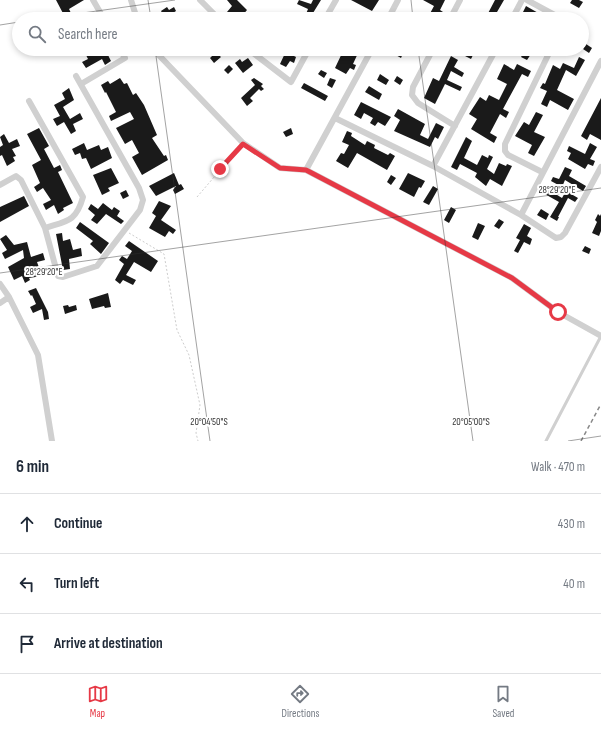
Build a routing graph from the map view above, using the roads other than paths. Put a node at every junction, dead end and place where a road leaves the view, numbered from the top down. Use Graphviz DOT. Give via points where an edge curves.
graph roads {
  1 [pos="93,0"];
  2 [pos="131,0"];
  3 [pos="200,0"];
  4 [pos="336,0"];
  5 [pos="398,0"];
  6 [pos="460,0"];
  7 [pos="522,0"];
  8 [pos="527,0"];
  9 [pos="100,12"];
  10 [pos="134,12"];
  11 [pos="211,12"];
  12 [pos="330,12"];
  13 [pos="392,12"];
  14 [pos="454,12"];
  15 [pos="516,12"];
  16 [pos="549,12"];
  17 [pos="123,56"];
  18 [pos="160,56"];
  19 [pos="257,56"];
  20 [pos="305,56"];
  21 [pos="368,56"];
  22 [pos="430,56"];
  23 [pos="492,56"];
  24 [pos="548,56"];
  25 [pos="601,61"];
  26 [pos="599,70"];
  27 [pos="76,76"];
  28 [pos="81,84"];
  29 [pos="29,101"];
  30 [pos="335,118"];
  31 [pos="455,126"];
  32 [pos="433,166"];
  33 [pos="601,167"];
  34 [pos="306,170"];
  35 [pos="542,172"];
  36 [pos="0,185"];
  37 [pos="521,215"];
  38 [pos="44,228"];
  39 [pos="0,284"];
  40 [pos="9,297"];
  41 [pos="0,303"];
  42 [pos="601,336"];
  43 [pos="52,441"];
  44 [pos="546,441"];
  1 -- 9 [label="street"];
  2 -- 10 [label="street"];
  3 -- 11 [label="street"];
  4 -- 12 [label="street"];
  5 -- 13 [label="street"];
  6 -- 14 [label="street"];
  7 -- 15 [label="street"];
  8 -- 16 [label="street"];
  17 -- 28 [label="street" via="124,58"];
  18 -- 34 [label="street" via="243,144 280,168"];
  19 -- 20 [label="street" via="291,82"];
  21 -- 30 [label="street"];
  22 -- 31 [label="street" via="413,87 412,95 418,103"];
  23 -- 31 [label="street"];
  24 -- 35 [label="street" via="505,144 508,155"];
  25 -- 26 [label="street"];
  26 -- 35 [label="street"];
  27 -- 28 [label="street"];
  28 -- 38 [label="street" via="139,188 143,200 140,210 97,266 63,277 55,272"];
  29 -- 38 [label="street" via="83,197 79,210 71,220"];
  30 -- 32 [label="street"];
  30 -- 34 [label="street"];
  31 -- 32 [label="street"];
  32 -- 37 [label="street"];
  33 -- 37 [label="street" via="561,237 556,238"];
  34 -- 42 [label="street" via="512,278 558,312"];
  35 -- 37 [label="street"];
  36 -- 38 [label="street" via="16,176 21,180"];
  39 -- 40 [label="street"];
  40 -- 41 [label="street"];
  40 -- 43 [label="street" via="38,355"];
  42 -- 44 [label="lane"];
}
